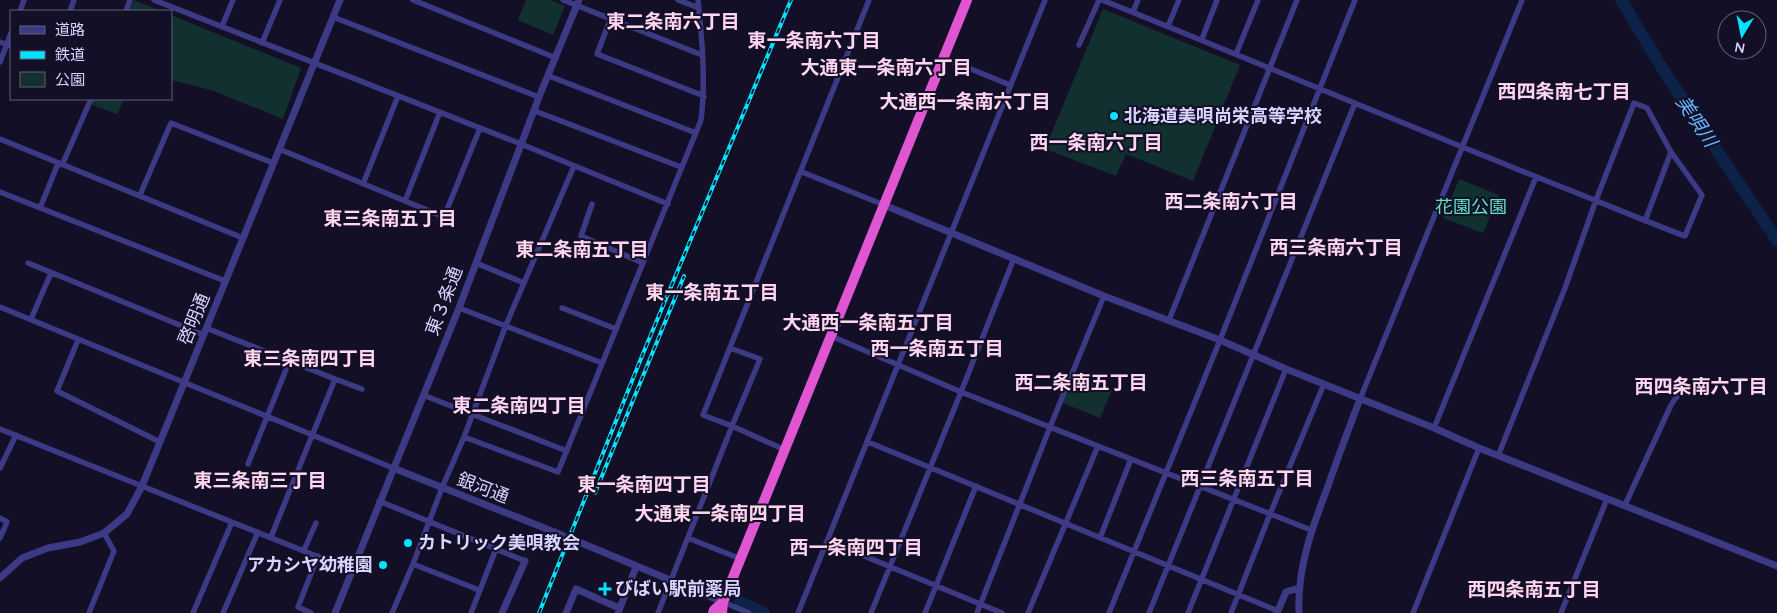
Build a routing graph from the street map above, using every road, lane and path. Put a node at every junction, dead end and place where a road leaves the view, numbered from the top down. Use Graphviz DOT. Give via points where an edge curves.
graph roads {
  1 [pos="154,0"];
  2 [pos="232,0"];
  3 [pos="280,0"];
  4 [pos="340,0"];
  5 [pos="413,0"];
  6 [pos="563,0"];
  7 [pos="678,0"];
  8 [pos="698,0"];
  9 [pos="870,0"];
  10 [pos="967,0"];
  11 [pos="1045,0"];
  12 [pos="1100,0"];
  13 [pos="1138,0"];
  14 [pos="1179,0"];
  15 [pos="1217,0"];
  16 [pos="1258,0"];
  17 [pos="1298,0"];
  18 [pos="1355,0"];
  19 [pos="1522,0"];
  20 [pos="578,3"];
  21 [pos="699,8"];
  22 [pos="1133,12"];
  23 [pos="333,17"];
  24 [pos="610,20"];
  25 [pos="222,26"];
  26 [pos="1168,26"];
  27 [pos="1202,39"];
  28 [pos="0,42"];
  29 [pos="262,43"];
  30 [pos="1079,45"];
  31 [pos="9,46"];
  32 [pos="1236,54"];
  33 [pos="702,55"];
  34 [pos="556,58"];
  35 [pos="944,58"];
  36 [pos="0,62"];
  37 [pos="314,63"];
  38 [pos="1270,68"];
  39 [pos="549,76"];
  40 [pos="1010,85"];
  41 [pos="1319,90"];
  42 [pos="398,96"];
  43 [pos="704,96"];
  44 [pos="539,98"];
  45 [pos="90,100"];
  46 [pos="1355,103"];
  47 [pos="535,110"];
  48 [pos="440,112"];
  49 [pos="480,128"];
  50 [pos="696,133"];
  51 [pos="0,139"];
  52 [pos="521,144"];
  53 [pos="1463,147"];
  54 [pos="279,149"];
  55 [pos="1671,152"];
  56 [pos="63,163"];
  57 [pos="273,163"];
  58 [pos="574,166"];
  59 [pos="680,167"];
  60 [pos="802,172"];
  61 [pos="1536,177"];
  62 [pos="363,184"];
  63 [pos="0,192"];
  64 [pos="140,195"];
  65 [pos="1596,200"];
  66 [pos="405,201"];
  67 [pos="592,204"];
  68 [pos="668,204"];
  69 [pos="884,205"];
  70 [pos="40,208"];
  71 [pos="1645,221"];
  72 [pos="952,233"];
  73 [pos="243,238"];
  74 [pos="1014,258"];
  75 [pos="28,263"];
  76 [pos="476,263"];
  77 [pos="643,263"];
  78 [pos="51,273"];
  79 [pos="225,281"];
  80 [pos="524,283"];
  81 [pos="1104,296"];
  82 [pos="0,307"];
  83 [pos="459,308"];
  84 [pos="562,308"];
  85 [pos="31,319"];
  86 [pos="1168,320"];
  87 [pos="506,325"];
  88 [pos="616,328"];
  89 [pos="205,332"];
  90 [pos="831,336"];
  91 [pos="78,340"];
  92 [pos="1220,340"];
  93 [pos="730,348"];
  94 [pos="1253,355"];
  95 [pos="289,362"];
  96 [pos="602,363"];
  97 [pos="899,365"];
  98 [pos="1286,369"];
  99 [pos="335,379"];
  100 [pos="184,383"];
  101 [pos="1324,384"];
  102 [pos="362,389"];
  103 [pos="961,392"];
  104 [pos="423,395"];
  105 [pos="1678,395"];
  106 [pos="1360,399"];
  107 [pos="472,414"];
  108 [pos="267,418"];
  109 [pos="732,426"];
  110 [pos="1050,427"];
  111 [pos="1434,428"];
  112 [pos="0,429"];
  113 [pos="16,436"];
  114 [pos="313,436"];
  115 [pos="464,437"];
  116 [pos="160,442"];
  117 [pos="868,442"];
  118 [pos="1098,446"];
  119 [pos="1480,448"];
  120 [pos="785,450"];
  121 [pos="567,451"];
  122 [pos="1498,456"];
  123 [pos="1131,459"];
  124 [pos="248,464"];
  125 [pos="1,465"];
  126 [pos="930,467"];
  127 [pos="393,468"];
  128 [pos="1166,473"];
  129 [pos="142,486"];
  130 [pos="976,486"];
  131 [pos="1200,487"];
  132 [pos="442,488"];
  133 [pos="1607,499"];
  134 [pos="1234,500"];
  135 [pos="379,501"];
  136 [pos="1020,504"];
  137 [pos="1625,505"];
  138 [pos="1270,514"];
  139 [pos="0,518"];
  140 [pos="232,522"];
  141 [pos="429,522"];
  142 [pos="316,523"];
  143 [pos="1065,523"];
  144 [pos="1311,530"];
  145 [pos="104,532"];
  146 [pos="258,532"];
  147 [pos="562,535"];
  148 [pos="271,537"];
  149 [pos="0,538"];
  150 [pos="688,538"];
  151 [pos="1100,538"];
  152 [pos="828,541"];
  153 [pos="580,542"];
  154 [pos="496,548"];
  155 [pos="304,550"];
  156 [pos="1134,553"];
  157 [pos="318,556"];
  158 [pos="741,559"];
  159 [pos="525,561"];
  160 [pos="413,564"];
  161 [pos="890,565"];
  162 [pos="1773,565"];
  163 [pos="1168,566"];
  164 [pos="636,567"];
  165 [pos="351,570"];
  166 [pos="0,578"];
  167 [pos="671,580"];
  168 [pos="1202,580"];
  169 [pos="936,585"];
  170 [pos="1299,588"];
  171 [pos="479,590"];
  172 [pos="1238,595"];
  173 [pos="723,602"];
  174 [pos="981,604"];
  175 [pos="618,611"];
  176 [pos="1277,612"];
  177 [pos="89,613"];
  178 [pos="194,613"];
  179 [pos="223,613"];
  180 [pos="311,613"];
  181 [pos="335,613"];
  182 [pos="392,613"];
  183 [pos="471,613"];
  184 [pos="502,613"];
  185 [pos="566,613"];
  186 [pos="658,613"];
  187 [pos="713,613"];
  188 [pos="722,613"];
  189 [pos="749,613"];
  190 [pos="798,613"];
  191 [pos="871,613"];
  192 [pos="924,613"];
  193 [pos="977,613"];
  194 [pos="1002,613"];
  195 [pos="1028,613"];
  196 [pos="1109,613"];
  197 [pos="1149,613"];
  198 [pos="1188,613"];
  199 [pos="1231,613"];
  200 [pos="1299,613"];
  201 [pos="1413,613"];
  202 [pos="1561,613"];
  1 -- 25 [label="street"];
  2 -- 25 [label="street"];
  3 -- 29 [label="street"];
  4 -- 23 [label="street, 啓明通"];
  5 -- 34 [label="street"];
  6 -- 20 [label="street"];
  7 -- 21 [label="street"];
  8 -- 21 [label="street"];
  9 -- 60 [label="street"];
  10 -- 35 [label="highway"];
  11 -- 40 [label="street"];
  12 -- 22 [label="street"];
  12 -- 30 [label="street"];
  13 -- 22 [label="street"];
  14 -- 26 [label="street"];
  15 -- 27 [label="street"];
  16 -- 32 [label="street"];
  17 -- 38 [label="street"];
  18 -- 41 [label="street"];
  19 -- 53 [label="street"];
  20 -- 24 [label="street"];
  20 -- 34 [label="street, 東３条通"];
  21 -- 33 [label="street"];
  22 -- 26 [label="street"];
  23 -- 37 [label="street, 啓明通"];
  23 -- 44 [label="street"];
  24 -- 33 [label="street"];
  24 -- 43 [label="street" via="597,54"];
  25 -- 29 [label="street"];
  26 -- 27 [label="street"];
  27 -- 32 [label="street"];
  28 -- 31 [label="street"];
  29 -- 37 [label="street"];
  31 -- 36 [label="street"];
  32 -- 38 [label="street"];
  33 -- 43 [label="street"];
  34 -- 39 [label="street, 東３条通"];
  35 -- 40 [label="street"];
  35 -- 69 [label="highway"];
  37 -- 42 [label="street"];
  37 -- 54 [label="street, 啓明通"];
  38 -- 41 [label="street"];
  38 -- 86 [label="street"];
  39 -- 44 [label="street, 東３条通"];
  39 -- 50 [label="street"];
  40 -- 72 [label="street"];
  41 -- 46 [label="street"];
  41 -- 92 [label="street"];
  42 -- 48 [label="street"];
  42 -- 62 [label="street"];
  43 -- 50 [label="street"];
  44 -- 47 [label="street, 東３条通"];
  45 -- 56 [label="street"];
  46 -- 53 [label="street"];
  46 -- 94 [label="street"];
  47 -- 52 [label="street, 東３条通"];
  47 -- 59 [label="street"];
  48 -- 49 [label="street"];
  48 -- 66 [label="street"];
  49 -- 52 [label="street"];
  49 -- 66 [label="street" via="444,216"];
  50 -- 59 [label="street"];
  51 -- 56 [label="street"];
  52 -- 58 [label="street"];
  52 -- 76 [label="street, 東３条通"];
  53 -- 61 [label="street"];
  53 -- 106 [label="street"];
  54 -- 57 [label="street, 啓明通"];
  54 -- 62 [label="street"];
  55 -- 65 [label="street" via="1647,108 1634,103"];
  55 -- 71 [label="street"];
  55 -- 71 [label="street" via="1702,195 1685,236"];
  56 -- 64 [label="street"];
  56 -- 70 [label="street" via="58,166"];
  57 -- 64 [label="street" via="171,123"];
  57 -- 73 [label="street, 啓明通"];
  58 -- 68 [label="street"];
  58 -- 80 [label="street"];
  59 -- 68 [label="street"];
  60 -- 69 [label="street"];
  60 -- 93 [label="street"];
  61 -- 65 [label="street"];
  61 -- 111 [label="street"];
  62 -- 66 [label="street"];
  63 -- 70 [label="street"];
  64 -- 73 [label="street"];
  65 -- 71 [label="street"];
  65 -- 122 [label="street" via="1565,288"];
  67 -- 77 [label="street" via="581,236"];
  68 -- 77 [label="street"];
  69 -- 72 [label="street"];
  69 -- 90 [label="highway"];
  70 -- 79 [label="street"];
  72 -- 74 [label="street"];
  72 -- 97 [label="street"];
  73 -- 79 [label="street, 啓明通"];
  74 -- 81 [label="street"];
  74 -- 103 [label="street"];
  75 -- 78 [label="street"];
  76 -- 80 [label="street"];
  76 -- 83 [label="street, 東３条通"];
  77 -- 88 [label="street"];
  78 -- 85 [label="street"];
  78 -- 89 [label="street"];
  79 -- 89 [label="street, 啓明通"];
  80 -- 87 [label="street"];
  81 -- 86 [label="street"];
  81 -- 110 [label="street"];
  82 -- 85 [label="street"];
  83 -- 87 [label="street"];
  83 -- 104 [label="street, 東３条通"];
  84 -- 88 [label="street"];
  85 -- 91 [label="street"];
  86 -- 92 [label="street"];
  87 -- 96 [label="street"];
  87 -- 107 [label="street"];
  88 -- 96 [label="street"];
  89 -- 95 [label="street"];
  89 -- 100 [label="street, 啓明通"];
  90 -- 97 [label="street"];
  90 -- 120 [label="highway"];
  91 -- 100 [label="street"];
  91 -- 116 [label="street" via="57,390"];
  92 -- 94 [label="street"];
  92 -- 128 [label="street"];
  93 -- 109 [label="street" via="702,415"];
  93 -- 109 [label="street" via="760,359"];
  94 -- 98 [label="street"];
  94 -- 131 [label="street"];
  95 -- 99 [label="street"];
  95 -- 108 [label="street"];
  96 -- 121 [label="street"];
  97 -- 103 [label="street"];
  97 -- 117 [label="street"];
  98 -- 101 [label="street"];
  98 -- 134 [label="street"];
  99 -- 102 [label="street"];
  99 -- 114 [label="street"];
  100 -- 108 [label="street"];
  100 -- 116 [label="street, 啓明通"];
  101 -- 106 [label="street"];
  101 -- 138 [label="street"];
  103 -- 110 [label="street"];
  103 -- 126 [label="street"];
  104 -- 107 [label="street"];
  104 -- 127 [label="street, 東３条通"];
  105 -- 137 [label="street"];
  106 -- 111 [label="street"];
  106 -- 144 [label="street"];
  107 -- 115 [label="street"];
  107 -- 121 [label="street"];
  108 -- 114 [label="street"];
  108 -- 124 [label="street"];
  109 -- 120 [label="street"];
  109 -- 150 [label="street"];
  110 -- 118 [label="street"];
  110 -- 136 [label="street"];
  111 -- 119 [label="street"];
  112 -- 113 [label="street"];
  113 -- 125 [label="street"];
  113 -- 129 [label="street"];
  114 -- 127 [label="street"];
  114 -- 148 [label="street"];
  115 -- 121 [label="street" via="558,472"];
  115 -- 132 [label="street"];
  116 -- 129 [label="street, 啓明通"];
  117 -- 126 [label="street"];
  117 -- 152 [label="street"];
  118 -- 123 [label="street"];
  118 -- 143 [label="street"];
  119 -- 122 [label="street"];
  119 -- 201 [label="street"];
  120 -- 158 [label="highway"];
  122 -- 133 [label="street"];
  123 -- 128 [label="street"];
  123 -- 151 [label="street"];
  126 -- 130 [label="street"];
  126 -- 161 [label="street"];
  127 -- 132 [label="street, 銀河通"];
  127 -- 135 [label="street, 東３条通"];
  128 -- 131 [label="street"];
  128 -- 156 [label="street"];
  129 -- 140 [label="street"];
  129 -- 145 [label="street, 啓明通" via="127,514"];
  130 -- 136 [label="street"];
  130 -- 169 [label="street"];
  131 -- 134 [label="street"];
  131 -- 163 [label="street"];
  132 -- 141 [label="street"];
  132 -- 147 [label="street, 銀河通"];
  133 -- 137 [label="street"];
  133 -- 202 [label="street"];
  134 -- 138 [label="street"];
  134 -- 168 [label="street"];
  135 -- 141 [label="street"];
  135 -- 165 [label="street, 東３条通"];
  136 -- 143 [label="street"];
  136 -- 174 [label="street"];
  137 -- 162 [label="street"];
  138 -- 144 [label="street"];
  138 -- 172 [label="street"];
  139 -- 149 [label="street" via="7,522"];
  140 -- 146 [label="street"];
  140 -- 178 [label="street"];
  141 -- 154 [label="street"];
  141 -- 160 [label="street"];
  142 -- 155 [label="street"];
  143 -- 151 [label="street"];
  143 -- 195 [label="street"];
  144 -- 170 [label="street"];
  145 -- 166 [label="street, 啓明通" via="22,558"];
  145 -- 177 [label="street" via="114,551"];
  146 -- 148 [label="street"];
  146 -- 179 [label="street"];
  148 -- 155 [label="street"];
  150 -- 158 [label="street"];
  150 -- 167 [label="street"];
  151 -- 156 [label="street"];
  152 -- 161 [label="street"];
  152 -- 190 [label="street"];
  153 -- 164 [label="street"];
  154 -- 159 [label="street"];
  154 -- 171 [label="street"];
  155 -- 157 [label="street"];
  156 -- 163 [label="street"];
  156 -- 196 [label="street"];
  157 -- 165 [label="street"];
  157 -- 180 [label="street" via="298,608"];
  158 -- 173 [label="highway"];
  159 -- 184 [label="street"];
  160 -- 171 [label="street"];
  160 -- 182 [label="street"];
  161 -- 169 [label="street"];
  161 -- 191 [label="street"];
  163 -- 168 [label="street"];
  163 -- 197 [label="street"];
  164 -- 167 [label="street"];
  164 -- 175 [label="street"];
  165 -- 181 [label="street, 東３条通"];
  167 -- 173 [label="street"];
  167 -- 186 [label="street"];
  168 -- 172 [label="street"];
  168 -- 198 [label="street"];
  169 -- 174 [label="street"];
  169 -- 192 [label="street"];
  170 -- 176 [label="street" via="1286,592"];
  170 -- 200 [label="street"];
  171 -- 183 [label="street"];
  172 -- 176 [label="street"];
  172 -- 199 [label="street"];
  173 -- 187 [label="highway"];
  173 -- 188 [label="highway"];
  173 -- 189 [label="street"];
  174 -- 193 [label="street"];
  174 -- 194 [label="street"];
  175 -- 185 [label="street" via="576,589"];
}
